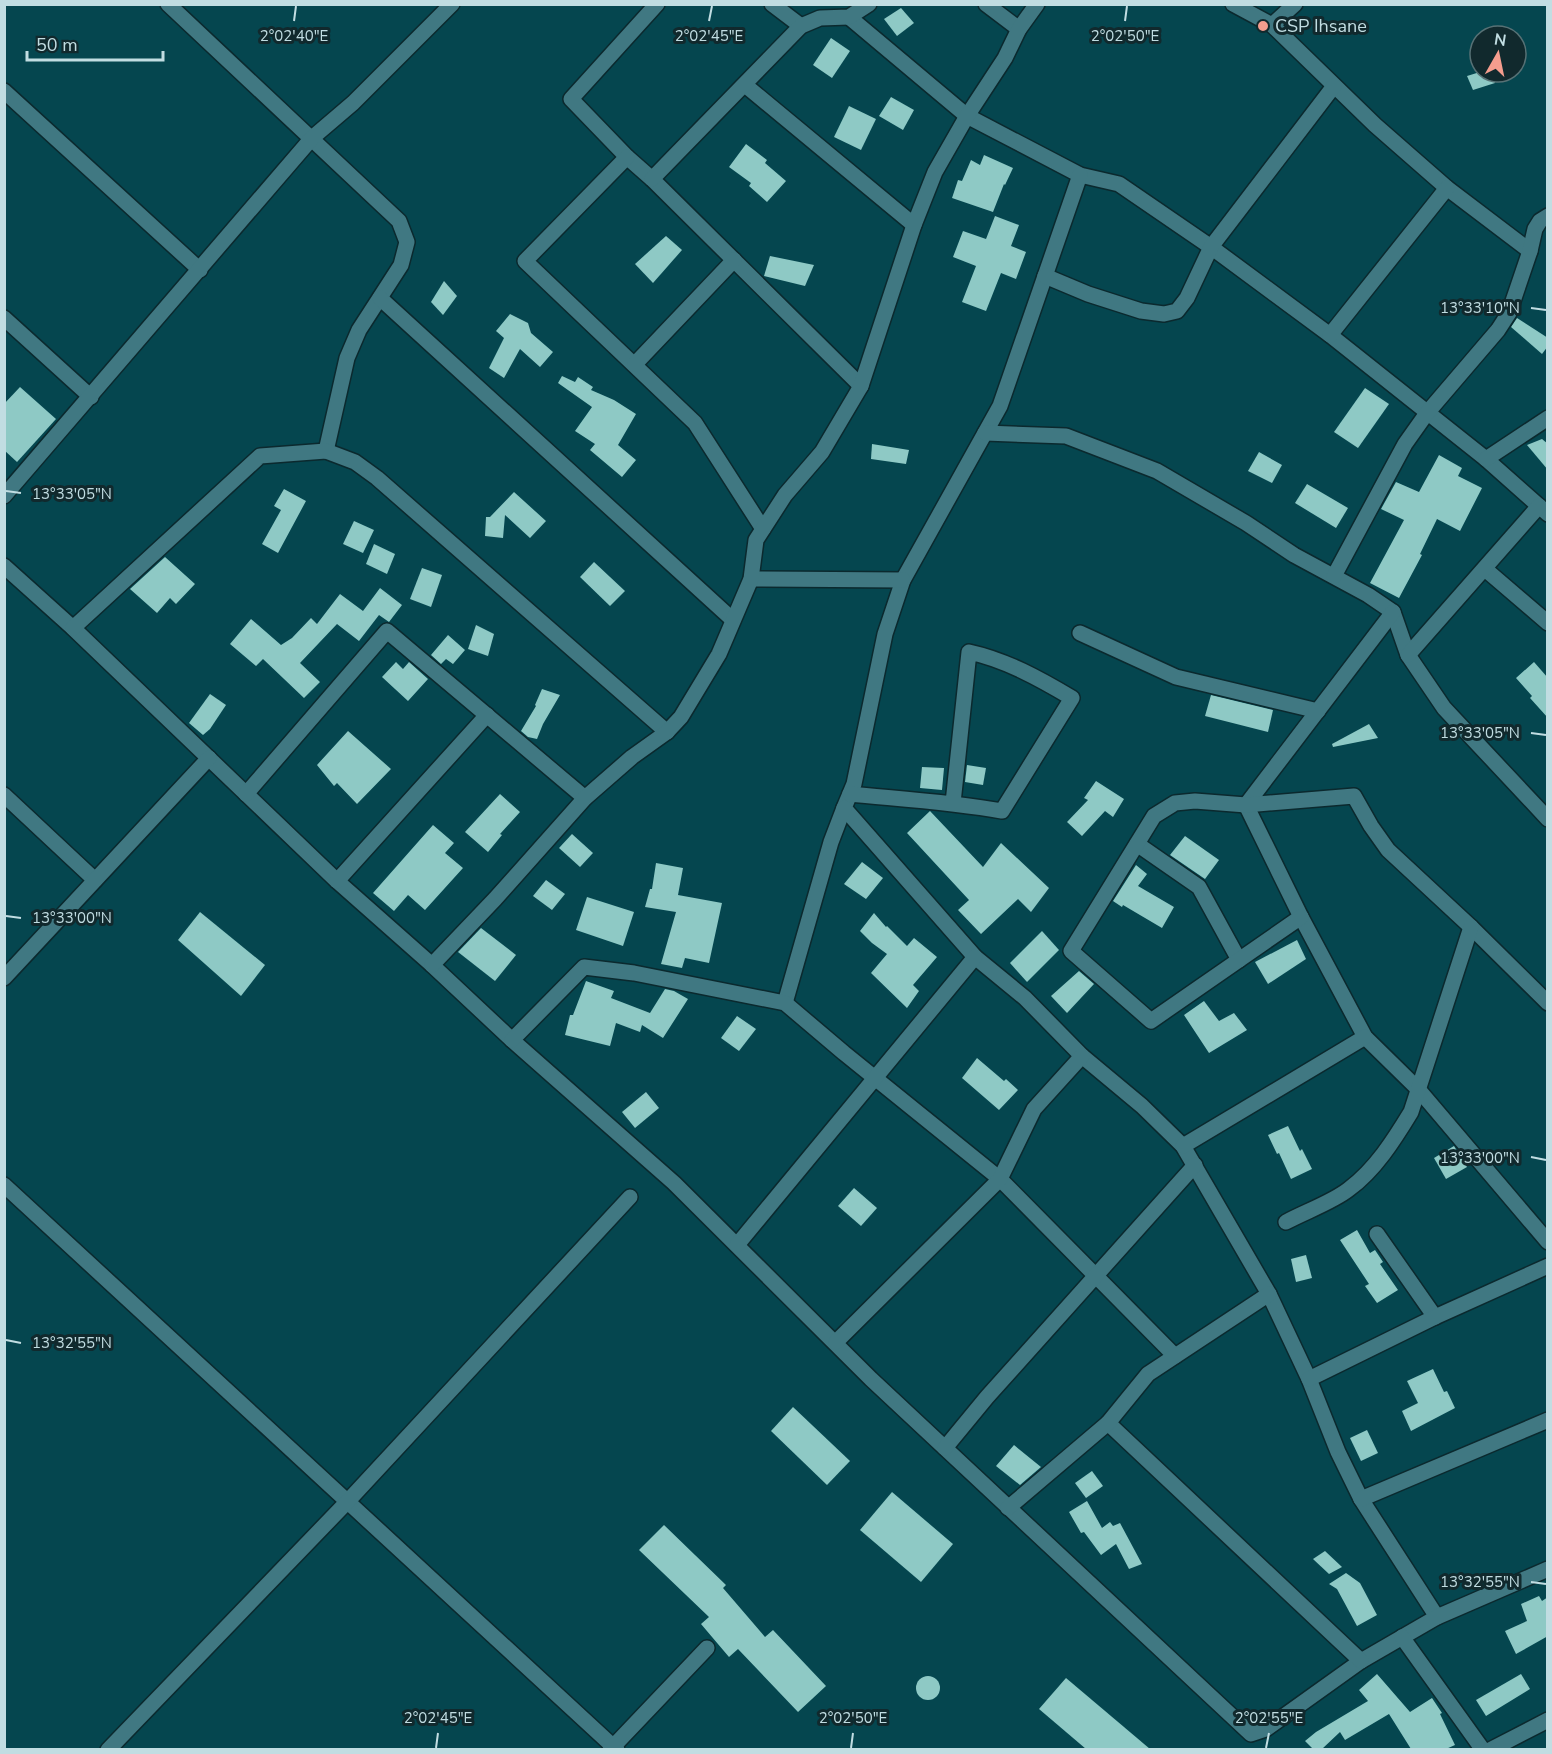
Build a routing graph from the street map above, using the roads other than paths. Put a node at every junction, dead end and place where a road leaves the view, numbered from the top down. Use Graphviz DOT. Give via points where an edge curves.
graph roads {
  1 [pos="168,4"];
  2 [pos="452,4"];
  3 [pos="657,4"];
  4 [pos="772,4"];
  5 [pos="869,4"];
  6 [pos="986,4"];
  7 [pos="1037,4"];
  8 [pos="1233,4"];
  9 [pos="1295,4"];
  10 [pos="849,17"];
  11 [pos="1272,25"];
  12 [pos="801,26"];
  13 [pos="1019,29"];
  14 [pos="745,85"];
  15 [pos="1334,86"];
  16 [pos="4,91"];
  17 [pos="967,116"];
  18 [pos="312,138"];
  19 [pos="627,158"];
  20 [pos="1080,175"];
  21 [pos="652,179"];
  22 [pos="1447,188"];
  23 [pos="1548,216"];
  24 [pos="914,225"];
  25 [pos="1211,247"];
  26 [pos="1530,251"];
  27 [pos="734,260"];
  28 [pos="200,270"];
  29 [pos="1045,276"];
  30 [pos="380,298"];
  31 [pos="4,318"];
  32 [pos="1330,335"];
  33 [pos="634,364"];
  34 [pos="861,386"];
  35 [pos="91,397"];
  36 [pos="1427,413"];
  37 [pos="1548,418"];
  38 [pos="985,432"];
  39 [pos="326,451"];
  40 [pos="1486,459"];
  41 [pos="4,496"];
  42 [pos="1543,510"];
  43 [pos="763,529"];
  44 [pos="4,566"];
  45 [pos="1485,569"];
  46 [pos="1334,576"];
  47 [pos="751,579"];
  48 [pos="903,580"];
  49 [pos="1393,612"];
  50 [pos="1545,617"];
  51 [pos="733,620"];
  52 [pos="74,628"];
  53 [pos="1080,633"];
  54 [pos="1408,655"];
  55 [pos="1318,711"];
  56 [pos="487,715"];
  57 [pos="667,732"];
  58 [pos="209,758"];
  59 [pos="246,794"];
  60 [pos="4,795"];
  61 [pos="585,798"];
  62 [pos="847,801"];
  63 [pos="953,803"];
  64 [pos="1246,806"];
  65 [pos="1548,819"];
  66 [pos="1137,844"];
  67 [pos="95,880"];
  68 [pos="337,881"];
  69 [pos="1301,917"];
  70 [pos="1471,927"];
  71 [pos="975,957"];
  72 [pos="1239,960"];
  73 [pos="432,964"];
  74 [pos="4,978"];
  75 [pos="784,1003"];
  76 [pos="1548,1003"];
  77 [pos="1365,1036"];
  78 [pos="512,1040"];
  79 [pos="1082,1056"];
  80 [pos="876,1079"];
  81 [pos="1418,1089"];
  82 [pos="1183,1146"];
  83 [pos="1195,1165"];
  84 [pos="1000,1179"];
  85 [pos="4,1185"];
  86 [pos="630,1197"];
  87 [pos="1286,1222"];
  88 [pos="1377,1234"];
  89 [pos="1548,1242"];
  90 [pos="737,1245"];
  91 [pos="1548,1266"];
  92 [pos="1096,1277"];
  93 [pos="1269,1294"];
  94 [pos="1435,1317"];
  95 [pos="836,1342"];
  96 [pos="1175,1356"];
  97 [pos="1309,1379"];
  98 [pos="1548,1420"];
  99 [pos="1108,1423"];
  100 [pos="945,1448"];
  101 [pos="1361,1499"];
  102 [pos="348,1502"];
  103 [pos="1008,1508"];
  104 [pos="1548,1569"];
  105 [pos="1437,1617"];
  106 [pos="1402,1637"];
  107 [pos="708,1648"];
  108 [pos="1361,1661"];
  109 [pos="1548,1720"];
  110 [pos="614,1748"];
  111 [pos="108,1749"];
  112 [pos="1483,1749"];
  113 [pos="1490,1749"];
  1 -- 18 [label="street"];
  2 -- 18 [label="street" via="353,103"];
  3 -- 19 [label="street" via="571,99"];
  4 -- 12 [label="street"];
  5 -- 10 [label="street"];
  6 -- 13 [label="street"];
  7 -- 13 [label="street"];
  8 -- 11 [label="street"];
  9 -- 11 [label="street"];
  10 -- 12 [label="street" via="820,18"];
  10 -- 17 [label="street"];
  11 -- 15 [label="street"];
  12 -- 14 [label="street"];
  13 -- 17 [label="street"];
  14 -- 21 [label="street"];
  14 -- 24 [label="street"];
  15 -- 22 [label="street"];
  15 -- 25 [label="street"];
  16 -- 28 [label="street"];
  17 -- 20 [label="street"];
  17 -- 24 [label="street" via="935,172"];
  18 -- 28 [label="street"];
  18 -- 30 [label="street" via="399,221 407,242 401,265"];
  19 -- 21 [label="street"];
  19 -- 33 [label="street" via="525,261"];
  20 -- 25 [label="street" via="1119,184"];
  20 -- 29 [label="street"];
  21 -- 27 [label="street"];
  22 -- 26 [label="street"];
  22 -- 32 [label="street"];
  23 -- 26 [label="street" via="1535,228"];
  24 -- 34 [label="street"];
  25 -- 29 [label="street" via="1177,311 1164,314 1099,298"];
  25 -- 32 [label="street"];
  26 -- 36 [label="street" via="1509,313"];
  27 -- 33 [label="street"];
  27 -- 34 [label="street"];
  28 -- 35 [label="street"];
  29 -- 38 [label="street" via="1000,406"];
  30 -- 39 [label="street" via="347,358"];
  30 -- 51 [label="street"];
  31 -- 35 [label="street"];
  32 -- 36 [label="street"];
  33 -- 43 [label="street" via="696,423"];
  34 -- 43 [label="street" via="822,452 785,495"];
  35 -- 41 [label="street"];
  36 -- 40 [label="street"];
  36 -- 46 [label="street" via="1405,444"];
  37 -- 40 [label="street"];
  38 -- 46 [label="street" via="1066,436 1157,471"];
  38 -- 48 [label="street"];
  39 -- 52 [label="street" via="260,456"];
  39 -- 57 [label="street" via="355,462 377,478"];
  40 -- 42 [label="street"];
  42 -- 45 [label="street"];
  43 -- 47 [label="street" via="756,540"];
  44 -- 52 [label="street"];
  45 -- 50 [label="street"];
  45 -- 54 [label="street"];
  46 -- 49 [label="street"];
  47 -- 48 [label="street"];
  47 -- 51 [label="street"];
  48 -- 62 [label="street" via="885,634 854,784"];
  49 -- 54 [label="street"];
  49 -- 55 [label="street"];
  51 -- 57 [label="street" via="719,654 681,717"];
  52 -- 58 [label="street"];
  53 -- 55 [label="street" via="1176,677"];
  54 -- 65 [label="street" via="1444,708"];
  55 -- 64 [label="street"];
  56 -- 59 [label="street" via="387,631"];
  56 -- 61 [label="street"];
  56 -- 68 [label="street"];
  57 -- 61 [label="street"];
  58 -- 59 [label="street"];
  58 -- 67 [label="street"];
  59 -- 68 [label="street"];
  60 -- 67 [label="street"];
  61 -- 73 [label="street"];
  62 -- 63 [label="street"];
  62 -- 71 [label="street"];
  62 -- 75 [label="street" via="831,842"];
  63 -- 63 [label="street" via="1002,811 1072,699 1027,672 969,652"];
  64 -- 66 [label="street" via="1175,803 1154,816"];
  64 -- 69 [label="street"];
  64 -- 70 [label="street" via="1354,796 1388,850"];
  66 -- 72 [label="street" via="1199,887"];
  66 -- 72 [label="street" via="1071,951 1151,1022"];
  67 -- 74 [label="street"];
  68 -- 73 [label="street"];
  69 -- 72 [label="street"];
  69 -- 77 [label="street"];
  70 -- 76 [label="street"];
  70 -- 81 [label="street"];
  71 -- 79 [label="street" via="1025,998"];
  71 -- 80 [label="street"];
  73 -- 78 [label="street"];
  75 -- 78 [label="street" via="584,967"];
  75 -- 80 [label="street"];
  77 -- 81 [label="street"];
  77 -- 82 [label="street"];
  78 -- 90 [label="street" via="674,1183"];
  79 -- 82 [label="street"];
  79 -- 84 [label="street" via="1034,1109"];
  80 -- 84 [label="street"];
  80 -- 90 [label="street"];
  81 -- 87 [label="street" via="1411,1112 1374,1165 1348,1190"];
  81 -- 89 [label="street"];
  82 -- 83 [label="street"];
  83 -- 92 [label="street"];
  83 -- 93 [label="street"];
  84 -- 92 [label="street"];
  84 -- 95 [label="street"];
  85 -- 102 [label="street"];
  86 -- 102 [label="street"];
  88 -- 94 [label="street"];
  90 -- 95 [label="street"];
  91 -- 94 [label="street"];
  92 -- 96 [label="street"];
  92 -- 100 [label="street"];
  93 -- 96 [label="street"];
  93 -- 97 [label="street"];
  94 -- 97 [label="street"];
  95 -- 100 [label="street"];
  96 -- 99 [label="street" via="1148,1374"];
  97 -- 101 [label="street"];
  98 -- 101 [label="street"];
  99 -- 103 [label="street"];
  99 -- 108 [label="street"];
  100 -- 103 [label="street"];
  101 -- 105 [label="street"];
  102 -- 110 [label="street"];
  102 -- 111 [label="street"];
  103 -- 108 [label="street" via="1251,1734 1266,1729"];
  104 -- 105 [label="street"];
  105 -- 106 [label="street"];
  106 -- 108 [label="street"];
  106 -- 112 [label="street"];
  107 -- 110 [label="street"];
  109 -- 113 [label="street"];
}
